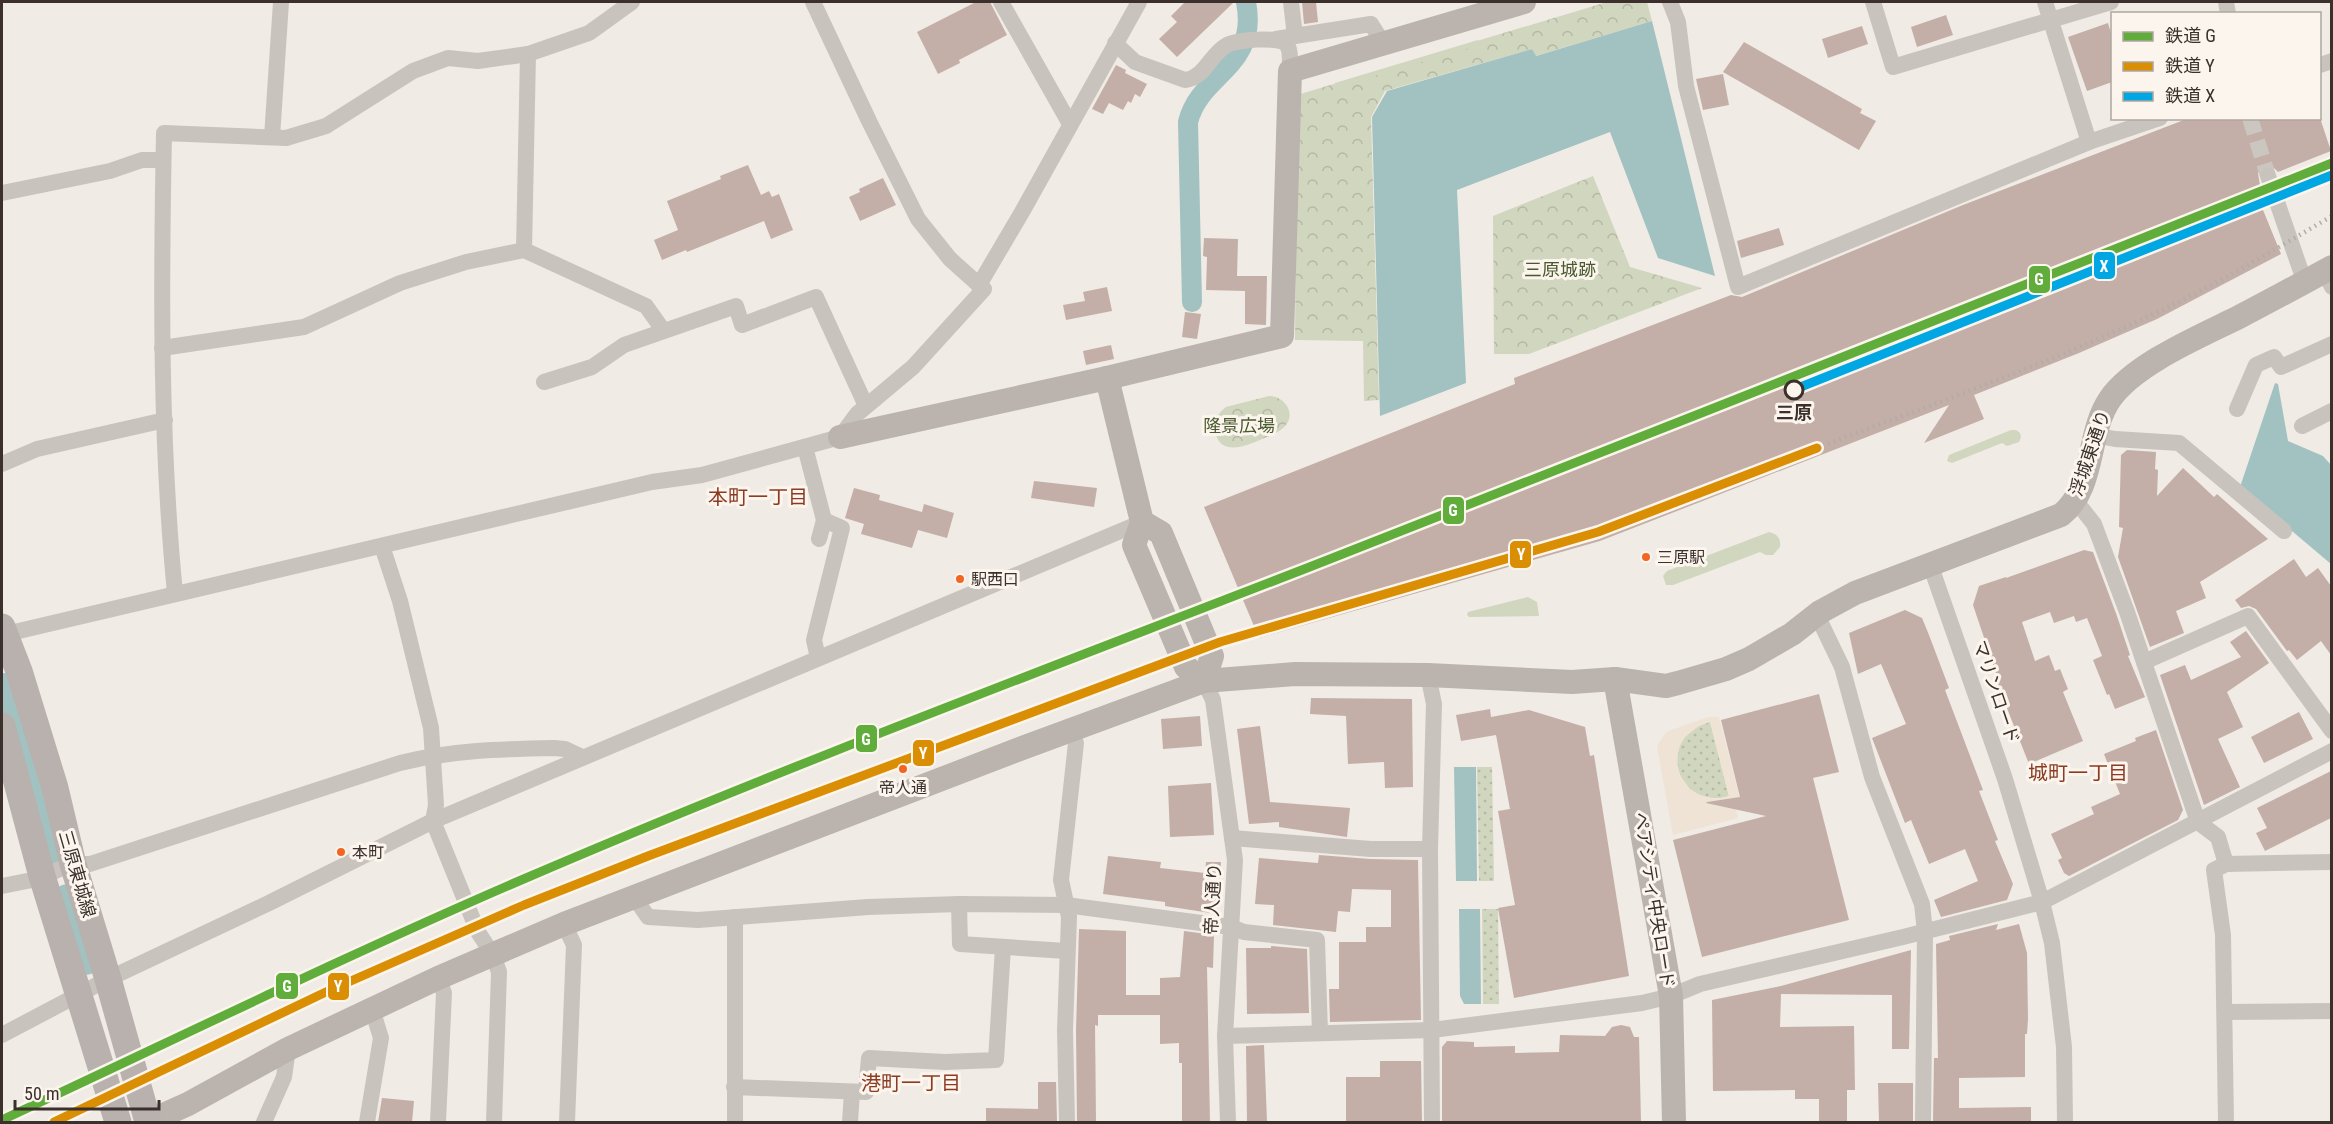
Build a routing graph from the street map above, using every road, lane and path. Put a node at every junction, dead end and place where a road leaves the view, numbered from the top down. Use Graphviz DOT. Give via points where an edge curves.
graph roads {
  1 [pos="281,2"];
  2 [pos="632,2"];
  3 [pos="813,2"];
  4 [pos="1001,2"];
  5 [pos="1139,2"];
  6 [pos="1291,2"];
  7 [pos="1524,2"];
  8 [pos="1670,2"];
  9 [pos="1873,2"];
  10 [pos="2045,2"];
  11 [pos="2111,2"];
  12 [pos="2051,20"];
  13 [pos="1294,36"];
  14 [pos="1276,39"];
  15 [pos="1115,42"];
  16 [pos="1383,43"];
  17 [pos="528,54"];
  18 [pos="1290,71"];
  19 [pos="2154,120"];
  20 [pos="1070,124"];
  21 [pos="272,137"];
  22 [pos="2089,142"];
  23 [pos="163,160"];
  24 [pos="2268,176"];
  25 [pos="2,193"];
  26 [pos="524,250"];
  27 [pos="2323,277"];
  28 [pos="979,285"];
  29 [pos="663,330"];
  30 [pos="2331,344"];
  31 [pos="162,348"];
  32 [pos="1107,378"];
  33 [pos="544,382"];
  34 [pos="866,406"];
  35 [pos="2237,409"];
  36 [pos="2331,411"];
  37 [pos="165,420"];
  38 [pos="2302,426"];
  39 [pos="2094,435"];
  40 [pos="840,437"];
  41 [pos="805,447"];
  42 [pos="2,464"];
  43 [pos="2075,500"];
  44 [pos="824,520"];
  45 [pos="1142,522"];
  46 [pos="2284,531"];
  47 [pos="819,538"];
  48 [pos="382,546"];
  49 [pos="1930,564"];
  50 [pos="175,593"];
  51 [pos="1817,615"];
  52 [pos="3,632"];
  53 [pos="818,658"];
  54 [pos="2144,662"];
  55 [pos="1428,675"];
  56 [pos="1615,679"];
  57 [pos="1204,681"];
  58 [pos="2,726"];
  59 [pos="1070,730"];
  60 [pos="2331,731"];
  61 [pos="2331,752"];
  62 [pos="432,755"];
  63 [pos="582,757"];
  64 [pos="433,821"];
  65 [pos="2198,822"];
  66 [pos="1232,838"];
  67 [pos="1430,849"];
  68 [pos="2331,862"];
  69 [pos="73,864"];
  70 [pos="2226,864"];
  71 [pos="42,876"];
  72 [pos="2,886"];
  73 [pos="634,897"];
  74 [pos="2042,902"];
  75 [pos="959,904"];
  76 [pos="1066,905"];
  77 [pos="735,917"];
  78 [pos="564,924"];
  79 [pos="1231,927"];
  80 [pos="1925,932"];
  81 [pos="1003,947"];
  82 [pos="1066,951"];
  83 [pos="493,955"];
  84 [pos="438,978"];
  85 [pos="108,979"];
  86 [pos="79,995"];
  87 [pos="1671,996"];
  88 [pos="372,1009"];
  89 [pos="2331,1011"];
  90 [pos="2226,1012"];
  91 [pos="1432,1030"];
  92 [pos="1320,1033"];
  93 [pos="2,1035"];
  94 [pos="1225,1036"];
  95 [pos="288,1049"];
  96 [pos="734,1087"];
  97 [pos="852,1092"];
  98 [pos="118,1122"];
  99 [pos="148,1122"];
  100 [pos="264,1122"];
  101 [pos="367,1122"];
  102 [pos="438,1122"];
  103 [pos="494,1122"];
  104 [pos="567,1122"];
  105 [pos="735,1122"];
  106 [pos="850,1122"];
  107 [pos="1067,1122"];
  108 [pos="1228,1122"];
  109 [pos="1432,1122"];
  110 [pos="1674,1122"];
  111 [pos="1923,1122"];
  112 [pos="2065,1122"];
  113 [pos="2226,1122"];
  1 -- 21 [label="street"];
  2 -- 17 [label="street" via="589,33"];
  3 -- 28 [label="street" via="918,219 950,260"];
  4 -- 20 [label="street"];
  5 -- 15 [label="street"];
  6 -- 13 [label="street"];
  7 -- 16 [label="street"];
  8 -- 22 [label="street" via="1678,22 1686,87 1738,287"];
  9 -- 12 [label="street" via="1893,67"];
  10 -- 12 [label="street"];
  11 -- 12 [label="street"];
  12 -- 22 [label="street"];
  13 -- 14 [label="street"];
  13 -- 16 [label="street" via="1371,24"];
  14 -- 15 [label="street" via="1229,43 1199,75 1185,80 1135,62"];
  14 -- 18 [label="street" via="1289,49"];
  15 -- 20 [label="street"];
  16 -- 18 [label="street"];
  17 -- 21 [label="street" via="478,61 448,58 413,71 326,126 286,138"];
  17 -- 26 [label="street"];
  18 -- 32 [label="street" via="1282,336"];
  19 -- 22 [label="street"];
  20 -- 28 [label="street"];
  21 -- 23 [label="street" via="164,134"];
  23 -- 25 [label="street" via="142,160 110,171"];
  23 -- 31 [label="street"];
  24 -- 27 [label="street"];
  26 -- 29 [label="street" via="646,306"];
  26 -- 31 [label="street" via="466,262 400,283 304,327"];
  27 -- 39 [label="street, 浮城東通り" via="2182,346 2136,375 2110,399"];
  28 -- 34 [label="street" via="984,289 929,350"];
  29 -- 33 [label="street" via="624,345 592,367"];
  29 -- 34 [label="street" via="736,306 742,325 816,297"];
  30 -- 35 [label="street" via="2281,367 2274,357 2256,365"];
  31 -- 37 [label="street"];
  32 -- 40 [label="street"];
  32 -- 45 [label="street"];
  34 -- 40 [label="street"];
  36 -- 38 [label="street"];
  37 -- 42 [label="street" via="37,449"];
  37 -- 50 [label="street" via="168,526"];
  39 -- 43 [label="street, 浮城東通り"];
  39 -- 46 [label="street" via="2179,443"];
  40 -- 41 [label="street"];
  41 -- 44 [label="street"];
  41 -- 48 [label="street" via="702,475 652,482"];
  43 -- 49 [label="street, 浮城東通り" via="2061,515"];
  43 -- 54 [label="street" via="2094,524"];
  44 -- 47 [label="street"];
  44 -- 53 [label="street" via="842,528 814,640"];
  45 -- 53 [label="street"];
  45 -- 57 [label="street" via="1161,533 1212,656"];
  48 -- 50 [label="street"];
  48 -- 62 [label="street" via="400,601 430,728"];
  49 -- 51 [label="street, 浮城東通り" via="1855,593"];
  49 -- 74 [label="street, マリンロード" via="2001,768"];
  50 -- 52 [label="street"];
  51 -- 56 [label="street, 浮城東通り" via="1760,653 1702,677 1666,686"];
  51 -- 80 [label="street" via="1842,667 1872,777 1922,904"];
  52 -- 69 [label="main road, 三原東城線" via="20,671"];
  53 -- 63 [label="street"];
  54 -- 60 [label="street" via="2248,616"];
  54 -- 65 [label="street"];
  55 -- 56 [label="street, 浮城東通り" via="1572,682"];
  55 -- 57 [label="street, 浮城東通り" via="1295,674"];
  55 -- 67 [label="street" via="1434,704"];
  56 -- 87 [label="street, ペアシティ中央ロード"];
  57 -- 59 [label="street, 浮城東通り"];
  57 -- 66 [label="street, 帝人通り" via="1213,700"];
  58 -- 71 [label="main road, 三原東城線"];
  59 -- 73 [label="street, 浮城東通り"];
  59 -- 76 [label="street" via="1076,744 1061,880"];
  61 -- 65 [label="street"];
  62 -- 63 [label="street" via="554,748"];
  62 -- 64 [label="street" via="436,805"];
  62 -- 69 [label="street" via="90,864"];
  63 -- 64 [label="street"];
  64 -- 83 [label="street" via="478,932"];
  64 -- 85 [label="street"];
  65 -- 70 [label="street" via="2218,837"];
  65 -- 74 [label="street"];
  66 -- 67 [label="street" via="1371,849"];
  66 -- 79 [label="street, 帝人通り" via="1235,860"];
  67 -- 91 [label="street"];
  68 -- 70 [label="street"];
  69 -- 71 [label="street"];
  69 -- 85 [label="main road, 三原東城線"];
  70 -- 90 [label="street" via="2214,870 2223,934"];
  71 -- 72 [label="street"];
  71 -- 86 [label="main road, 三原東城線"];
  73 -- 77 [label="street" via="648,917"];
  73 -- 78 [label="street, 浮城東通り"];
  74 -- 80 [label="street"];
  74 -- 112 [label="street, マリンロード" via="2052,943 2064,1047"];
  75 -- 76 [label="street"];
  75 -- 77 [label="street"];
  75 -- 81 [label="street" via="960,944"];
  76 -- 79 [label="street"];
  76 -- 82 [label="street"];
  77 -- 96 [label="street"];
  78 -- 83 [label="street, 浮城東通り"];
  78 -- 104 [label="street" via="574,945"];
  79 -- 92 [label="street" via="1244,932 1317,940"];
  79 -- 94 [label="street, 帝人通り"];
  80 -- 87 [label="street" via="1700,984"];
  80 -- 111 [label="street"];
  81 -- 82 [label="street"];
  81 -- 97 [label="street" via="996,1060 869,1058 866,1092"];
  82 -- 107 [label="street"];
  83 -- 84 [label="street, 浮城東通り"];
  83 -- 103 [label="street" via="500,972"];
  84 -- 88 [label="street, 浮城東通り"];
  84 -- 102 [label="street" via="444,993"];
  85 -- 86 [label="street"];
  85 -- 99 [label="main road, 三原東城線"];
  86 -- 93 [label="street"];
  86 -- 98 [label="main road, 三原東城線"];
  87 -- 91 [label="street"];
  87 -- 110 [label="street, ペアシティ中央ロード"];
  88 -- 95 [label="street, 浮城東通り"];
  88 -- 101 [label="street" via="381,1038"];
  89 -- 90 [label="street"];
  90 -- 113 [label="street"];
  91 -- 92 [label="street"];
  91 -- 109 [label="street"];
  92 -- 94 [label="street"];
  94 -- 108 [label="street, 帝人通り"];
  95 -- 99 [label="street, 浮城東通り"];
  95 -- 100 [label="street" via="284,1077"];
  96 -- 97 [label="street"];
  96 -- 105 [label="street"];
  97 -- 106 [label="street"];
}
